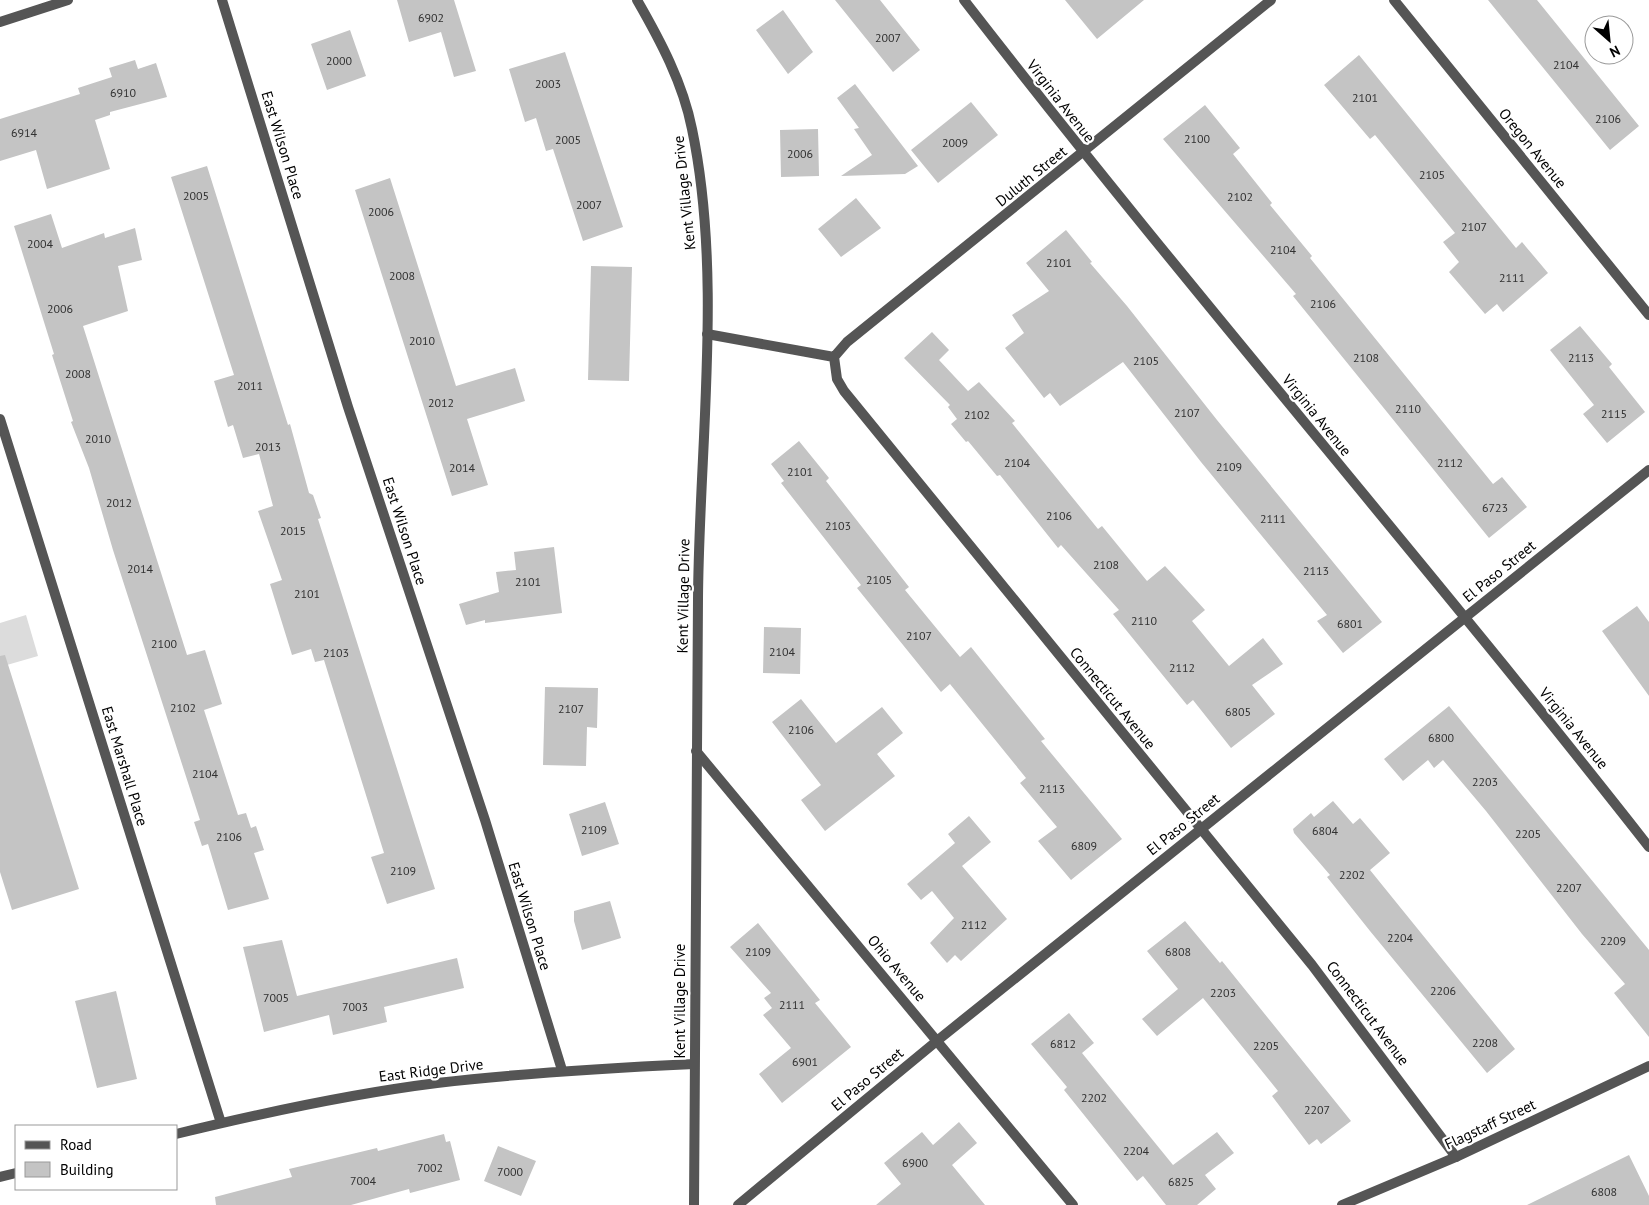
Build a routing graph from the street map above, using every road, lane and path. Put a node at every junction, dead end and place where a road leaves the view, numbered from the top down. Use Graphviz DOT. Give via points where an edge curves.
graph roads {
  1 [pos="68,0"];
  2 [pos="222,0"];
  3 [pos="636,0"];
  4 [pos="964,0"];
  5 [pos="1272,0"];
  6 [pos="1394,0"];
  7 [pos="0,22"];
  8 [pos="1083,154"];
  9 [pos="1649,315"];
  10 [pos="707,334"];
  11 [pos="834,357"];
  12 [pos="0,419"];
  13 [pos="1649,470"];
  14 [pos="1465,618"];
  15 [pos="696,751"];
  16 [pos="1201,830"];
  17 [pos="1649,847"];
  18 [pos="938,1040"];
  19 [pos="694,1064"];
  20 [pos="1649,1066"];
  21 [pos="562,1070"];
  22 [pos="222,1123"];
  23 [pos="178,1134"];
  24 [pos="1456,1157"];
  25 [pos="15,1173"];
  26 [pos="0,1177"];
  27 [pos="694,1205"];
  28 [pos="738,1205"];
  29 [pos="1073,1205"];
  30 [pos="1342,1205"];
  1 -- 7 [label="street"];
  2 -- 21 [label="street, East Wilson Place" via="345,398 485,820"];
  3 -- 10 [label="street, Kent Village Drive" via="668,57 692,126 702,190"];
  4 -- 8 [label="street, Virginia Avenue"];
  5 -- 8 [label="street, Duluth Street"];
  6 -- 9 [label="street, Oregon Avenue"];
  8 -- 11 [label="street, Duluth Street" via="854,336"];
  8 -- 14 [label="street, Virginia Avenue"];
  10 -- 11 [label="street"];
  10 -- 15 [label="street, Kent Village Drive" via="698,545"];
  11 -- 16 [label="street, Connecticut Avenue" via="837,379 844,391"];
  12 -- 22 [label="street, East Marshall Place"];
  13 -- 14 [label="street, El Paso Street"];
  14 -- 16 [label="street, El Paso Street"];
  14 -- 17 [label="street, Virginia Avenue"];
  15 -- 18 [label="street, Ohio Avenue"];
  15 -- 19 [label="street, Kent Village Drive"];
  16 -- 18 [label="street, El Paso Street"];
  16 -- 24 [label="street, Connecticut Avenue" via="1312,965"];
  18 -- 28 [label="street, El Paso Street"];
  18 -- 29 [label="street, Ohio Avenue"];
  19 -- 21 [label="street, East Ridge Drive"];
  19 -- 27 [label="street, Kent Village Drive"];
  20 -- 24 [label="street, Flagstaff Street"];
  21 -- 22 [label="street, East Ridge Drive" via="364,1094"];
  22 -- 23 [label="street, East Ridge Drive"];
  24 -- 30 [label="street, Flagstaff Street"];
  25 -- 26 [label="street"];
}
